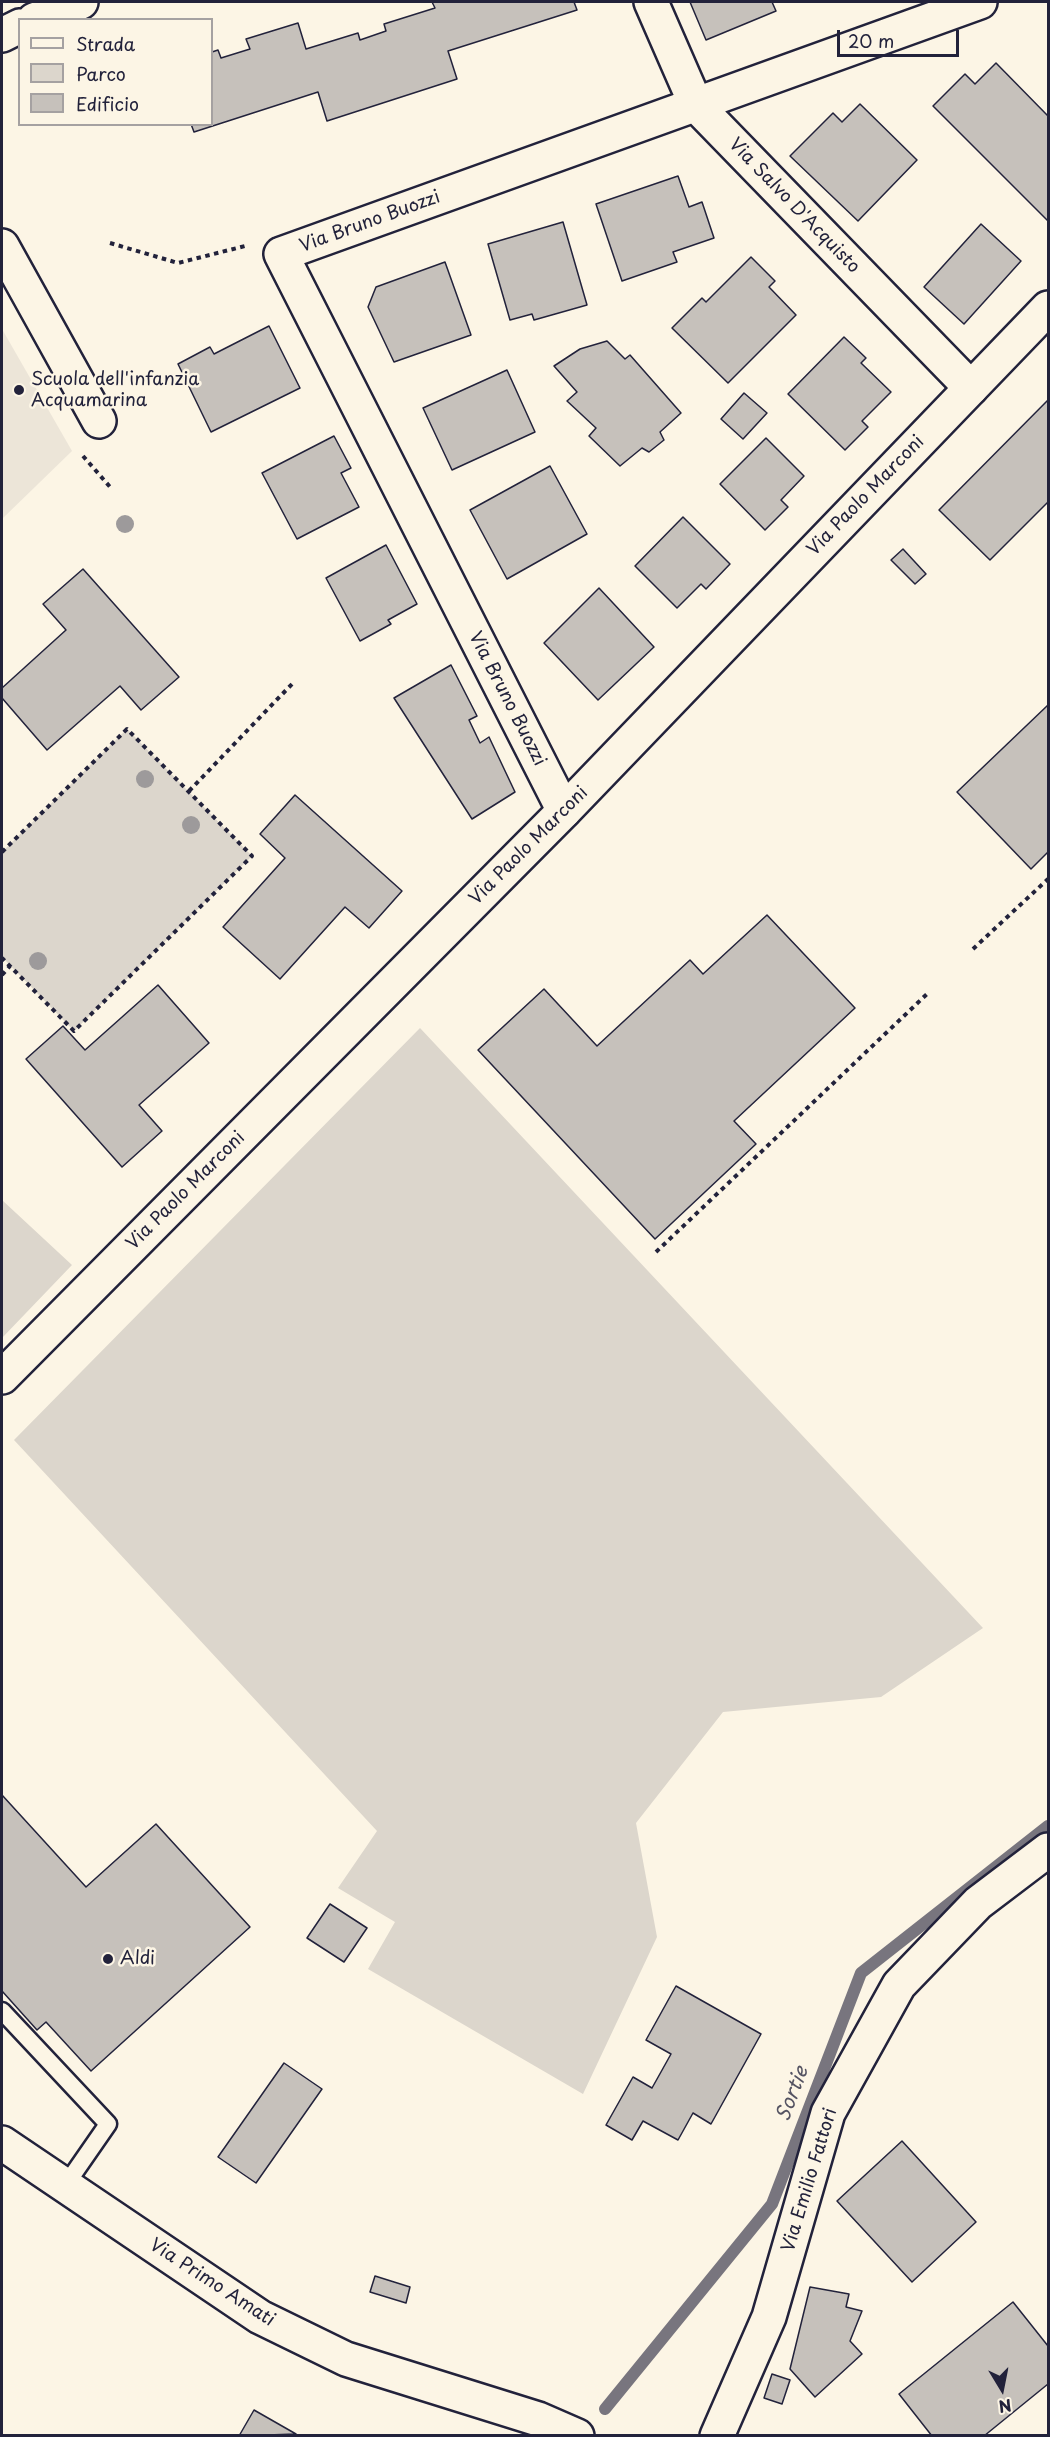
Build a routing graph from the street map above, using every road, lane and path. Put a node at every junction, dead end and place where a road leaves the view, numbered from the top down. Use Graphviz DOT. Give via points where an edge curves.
graph roads {
  1 [pos="81,2"];
  2 [pos="651,2"];
  3 [pos="980,2"];
  4 [pos="39,18"];
  5 [pos="18,27"];
  6 [pos="2,35"];
  7 [pos="696,105"];
  8 [pos="110,243"];
  9 [pos="2,246"];
  10 [pos="281,254"];
  11 [pos="1048,308"];
  12 [pos="970,388"];
  13 [pos="99,421"];
  14 [pos="82,455"];
  15 [pos="111,488"];
  16 [pos="292,684"];
  17 [pos="189,792"];
  18 [pos="564,811"];
  19 [pos="2,852"];
  20 [pos="1048,879"];
  21 [pos="973,949"];
  22 [pos="2,958"];
  23 [pos="10,966"];
  24 [pos="2,975"];
  25 [pos="927,994"];
  26 [pos="656,1252"];
  27 [pos="2,1377"];
  28 [pos="1048,1850"];
  29 [pos="2,2011"];
  30 [pos="2,2143"];
  31 [pos="65,2186"];
  32 [pos="577,2436"];
  33 [pos="717,2436"];
  1 -- 4 [label="street"];
  2 -- 7 [label="street, Via Salvo D'Acquisto"];
  3 -- 7 [label="street, Via Bruno Buozzi"];
  5 -- 6 [label="street"];
  7 -- 10 [label="street, Via Bruno Buozzi"];
  7 -- 12 [label="street, Via Salvo D'Acquisto"];
  8 -- 10 [label="path" via="178,263 244,246"];
  9 -- 13 [label="street"];
  10 -- 18 [label="street, Via Bruno Buozzi"];
  11 -- 12 [label="street, Via Paolo Marconi"];
  12 -- 18 [label="street, Via Paolo Marconi"];
  14 -- 15 [label="path"];
  16 -- 17 [label="path"];
  17 -- 19 [label="path" via="127,729"];
  17 -- 23 [label="path" via="252,856 74,1031"];
  18 -- 27 [label="street, Via Paolo Marconi"];
  20 -- 21 [label="path"];
  22 -- 23 [label="path"];
  23 -- 24 [label="path"];
  25 -- 26 [label="path"];
  28 -- 33 [label="street, Via Emilio Fattori" via="978,1903 899,1985 828,2113 769,2317"];
  29 -- 31 [label="lane" via="108,2124"];
  30 -- 31 [label="street, Via Primo Amati"];
  31 -- 32 [label="street, Via Primo Amati" via="260,2317 346,2359 538,2419"];
}
